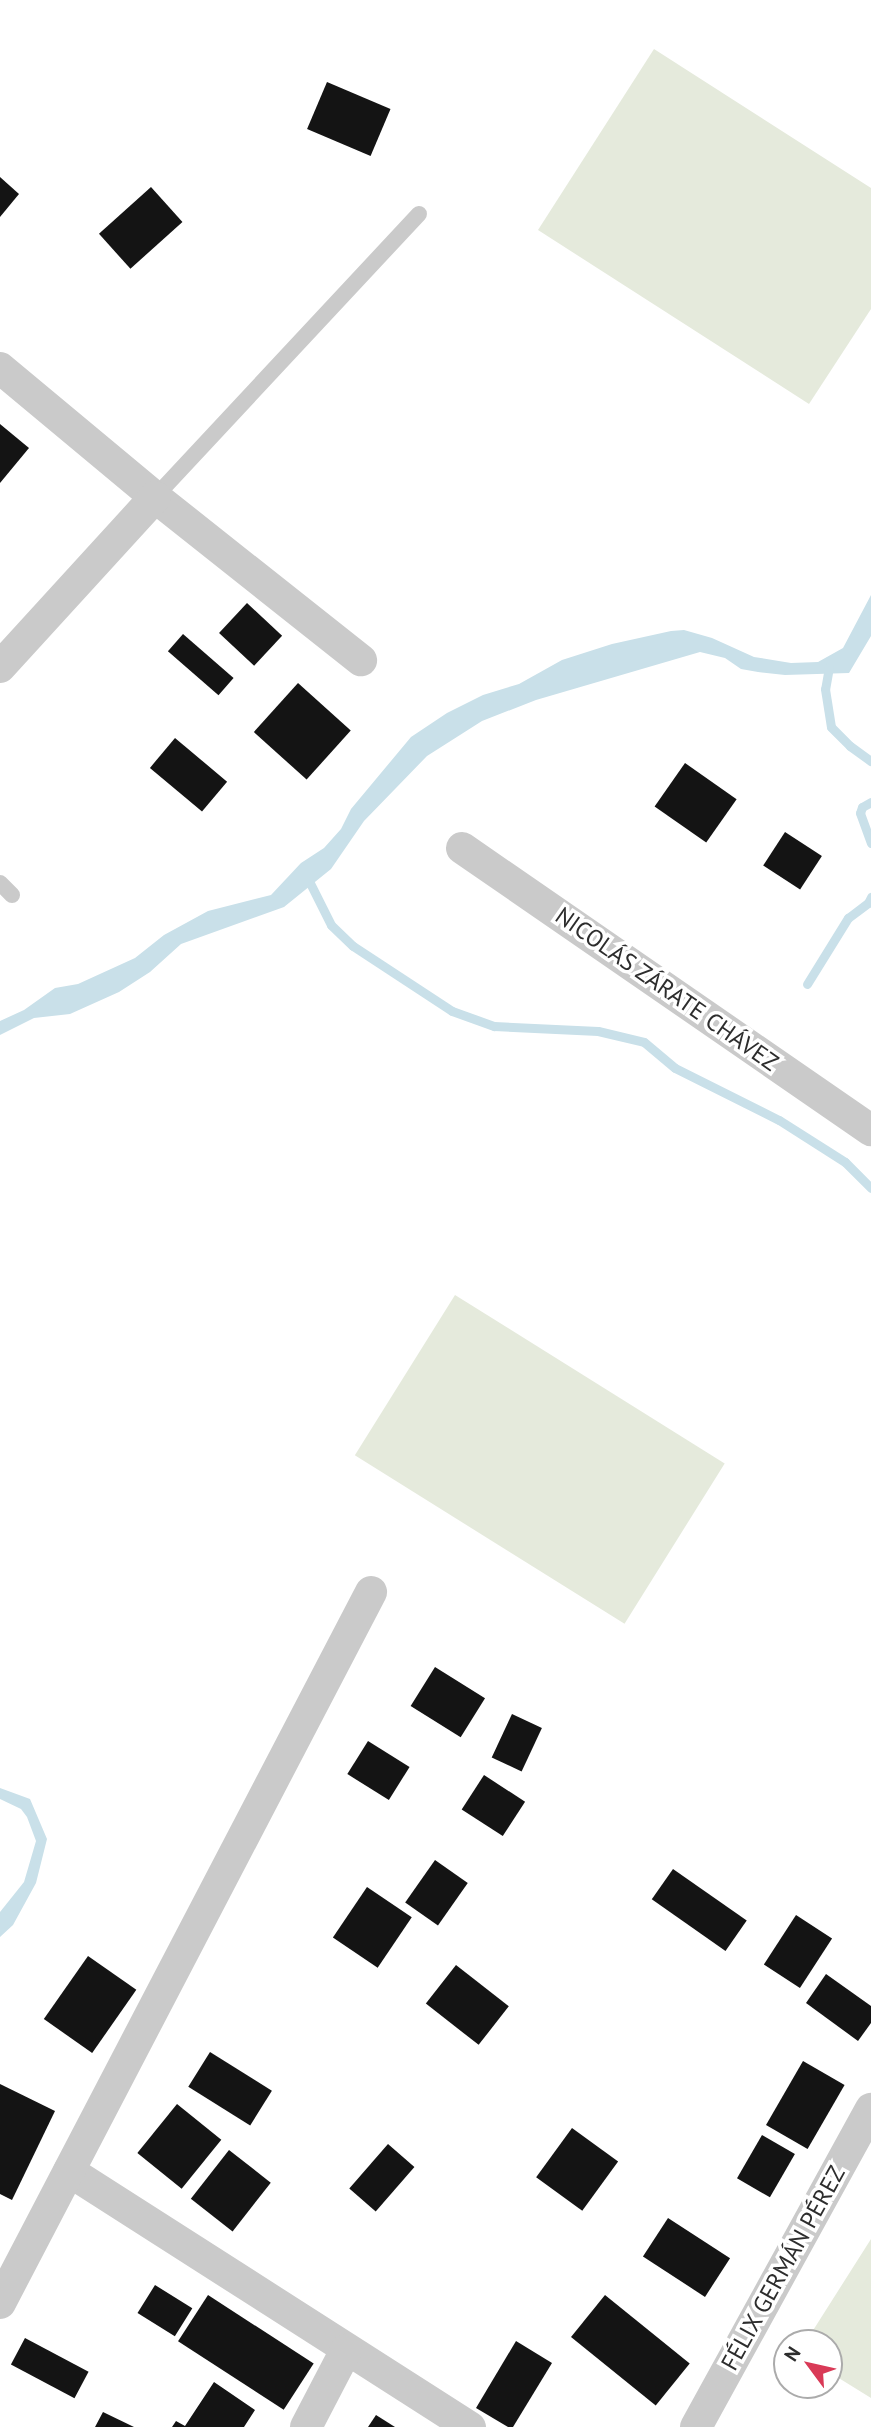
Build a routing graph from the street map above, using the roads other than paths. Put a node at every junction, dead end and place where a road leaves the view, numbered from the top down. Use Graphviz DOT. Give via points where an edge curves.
graph roads {
  1 [pos="419,214"];
  2 [pos="0,368"];
  3 [pos="155,497"];
  4 [pos="361,660"];
  5 [pos="0,667"];
  6 [pos="462,848"];
  7 [pos="871,1130"];
  8 [pos="371,1592"];
  9 [pos="871,2109"];
  10 [pos="69,2171"];
  11 [pos="0,2303"];
  12 [pos="346,2350"];
  13 [pos="306,2427"];
  14 [pos="470,2427"];
  15 [pos="696,2427"];
  1 -- 3 [label="lane"];
  2 -- 3 [label="street"];
  3 -- 4 [label="street"];
  3 -- 5 [label="street"];
  6 -- 7 [label="street, NICOLÁS ZÁRATE CHÁVEZ"];
  8 -- 10 [label="street"];
  9 -- 15 [label="street, FÉLIX GERMÁN PÉREZ"];
  10 -- 11 [label="street"];
  10 -- 12 [label="street"];
  12 -- 13 [label="street"];
  12 -- 14 [label="street"];
}
